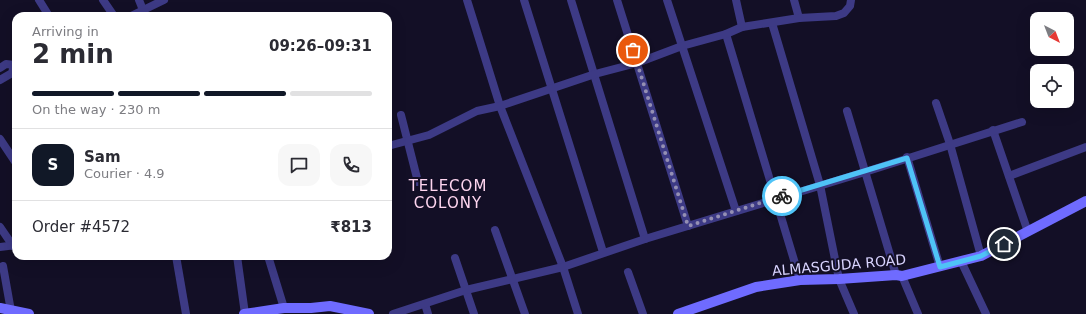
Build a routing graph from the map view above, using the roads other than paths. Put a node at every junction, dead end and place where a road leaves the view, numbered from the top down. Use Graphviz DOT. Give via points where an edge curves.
graph roads {
  1 [pos="39,0"];
  2 [pos="103,0"];
  3 [pos="139,0"];
  4 [pos="164,0"];
  5 [pos="467,0"];
  6 [pos="524,0"];
  7 [pos="571,0"];
  8 [pos="617,0"];
  9 [pos="667,0"];
  10 [pos="736,0"];
  11 [pos="794,0"];
  12 [pos="851,0"];
  13 [pos="143,10"];
  14 [pos="46,12"];
  15 [pos="111,12"];
  16 [pos="139,12"];
  17 [pos="799,18"];
  18 [pos="772,22"];
  19 [pos="742,27"];
  20 [pos="726,34"];
  21 [pos="682,46"];
  22 [pos="636,63"];
  23 [pos="12,65"];
  24 [pos="0,68"];
  25 [pos="12,73"];
  26 [pos="595,74"];
  27 [pos="0,80"];
  28 [pos="551,90"];
  29 [pos="936,103"];
  30 [pos="500,106"];
  31 [pos="847,111"];
  32 [pos="401,115"];
  33 [pos="1022,122"];
  34 [pos="993,130"];
  35 [pos="0,139"];
  36 [pos="408,140"];
  37 [pos="950,144"];
  38 [pos="392,145"];
  39 [pos="1086,147"];
  40 [pos="12,157"];
  41 [pos="907,158"];
  42 [pos="865,172"];
  43 [pos="1009,176"];
  44 [pos="418,182"];
  45 [pos="820,185"];
  46 [pos="776,198"];
  47 [pos="1086,201"];
  48 [pos="736,211"];
  49 [pos="688,226"];
  50 [pos="0,227"];
  51 [pos="494,230"];
  52 [pos="1028,232"];
  53 [pos="645,239"];
  54 [pos="12,242"];
  55 [pos="12,245"];
  56 [pos="0,247"];
  57 [pos="603,252"];
  58 [pos="981,256"];
  59 [pos="455,258"];
  60 [pos="177,260"];
  61 [pos="237,260"];
  62 [pos="269,260"];
  63 [pos="961,261"];
  64 [pos="3,266"];
  65 [pos="563,267"];
  66 [pos="940,267"];
  67 [pos="628,272"];
  68 [pos="899,275"];
  69 [pos="514,279"];
  70 [pos="839,279"];
  71 [pos="800,280"];
  72 [pos="466,290"];
  73 [pos="425,304"];
  74 [pos="0,308"];
  75 [pos="284,308"];
  76 [pos="11,310"];
  77 [pos="311,311"];
  78 [pos="696,311"];
  79 [pos="261,312"];
  80 [pos="354,312"];
  81 [pos="29,314"];
  82 [pos="186,314"];
  83 [pos="244,314"];
  84 [pos="369,314"];
  85 [pos="392,314"];
  86 [pos="428,314"];
  87 [pos="474,314"];
  88 [pos="525,314"];
  89 [pos="578,314"];
  90 [pos="643,314"];
  91 [pos="678,314"];
  92 [pos="854,314"];
  93 [pos="918,314"];
  94 [pos="986,314"];
  1 -- 14 [label="street"];
  2 -- 15 [label="street"];
  3 -- 13 [label="street"];
  4 -- 13 [label="street"];
  5 -- 30 [label="street"];
  6 -- 28 [label="street"];
  7 -- 26 [label="street"];
  8 -- 22 [label="street"];
  9 -- 21 [label="street"];
  10 -- 19 [label="street"];
  11 -- 17 [label="street"];
  12 -- 17 [label="street" via="844,13 836,16"];
  13 -- 16 [label="street"];
  17 -- 18 [label="street"];
  18 -- 19 [label="street"];
  18 -- 45 [label="street"];
  19 -- 20 [label="street"];
  20 -- 21 [label="street"];
  20 -- 46 [label="street"];
  21 -- 22 [label="street"];
  21 -- 48 [label="street"];
  22 -- 26 [label="street"];
  22 -- 49 [label="street"];
  23 -- 24 [label="street" via="6,64"];
  25 -- 27 [label="street"];
  26 -- 28 [label="street"];
  26 -- 53 [label="street"];
  28 -- 30 [label="street"];
  28 -- 57 [label="street"];
  29 -- 37 [label="street"];
  30 -- 36 [label="street" via="477,111 430,135"];
  30 -- 65 [label="street"];
  31 -- 42 [label="street"];
  32 -- 36 [label="street"];
  33 -- 34 [label="street"];
  34 -- 37 [label="street"];
  34 -- 43 [label="street"];
  35 -- 40 [label="street"];
  36 -- 38 [label="street"];
  36 -- 44 [label="street"];
  37 -- 41 [label="street"];
  37 -- 58 [label="street"];
  39 -- 43 [label="street"];
  41 -- 42 [label="street"];
  41 -- 66 [label="street"];
  42 -- 45 [label="street"];
  42 -- 68 [label="street"];
  43 -- 52 [label="street"];
  45 -- 46 [label="street"];
  45 -- 70 [label="street"];
  46 -- 48 [label="street"];
  46 -- 71 [label="street"];
  47 -- 52 [label="street, ALMASGUDA ROAD"];
  48 -- 49 [label="street"];
  49 -- 53 [label="street"];
  50 -- 54 [label="street"];
  51 -- 69 [label="street"];
  52 -- 58 [label="street, ALMASGUDA ROAD"];
  53 -- 57 [label="street"];
  55 -- 56 [label="street"];
  57 -- 65 [label="street"];
  58 -- 63 [label="street, ALMASGUDA ROAD"];
  59 -- 72 [label="street"];
  60 -- 82 [label="street"];
  61 -- 83 [label="street"];
  62 -- 75 [label="street"];
  63 -- 66 [label="street, ALMASGUDA ROAD"];
  63 -- 94 [label="street"];
  64 -- 76 [label="street"];
  65 -- 69 [label="street"];
  65 -- 89 [label="street"];
  66 -- 68 [label="street, ALMASGUDA ROAD"];
  67 -- 90 [label="street"];
  68 -- 70 [label="street, ALMASGUDA ROAD"];
  68 -- 93 [label="street"];
  69 -- 72 [label="street"];
  69 -- 88 [label="street"];
  70 -- 71 [label="street, ALMASGUDA ROAD"];
  70 -- 92 [label="street"];
  71 -- 78 [label="street, ALMASGUDA ROAD" via="756,287"];
  72 -- 73 [label="street"];
  72 -- 87 [label="street"];
  73 -- 85 [label="street"];
  73 -- 86 [label="street"];
  74 -- 76 [label="street"];
  75 -- 77 [label="street"];
  75 -- 79 [label="street"];
  76 -- 81 [label="street"];
  77 -- 80 [label="street" via="330,306"];
  78 -- 91 [label="street, ALMASGUDA ROAD"];
  79 -- 83 [label="street"];
  80 -- 84 [label="street"];
}
